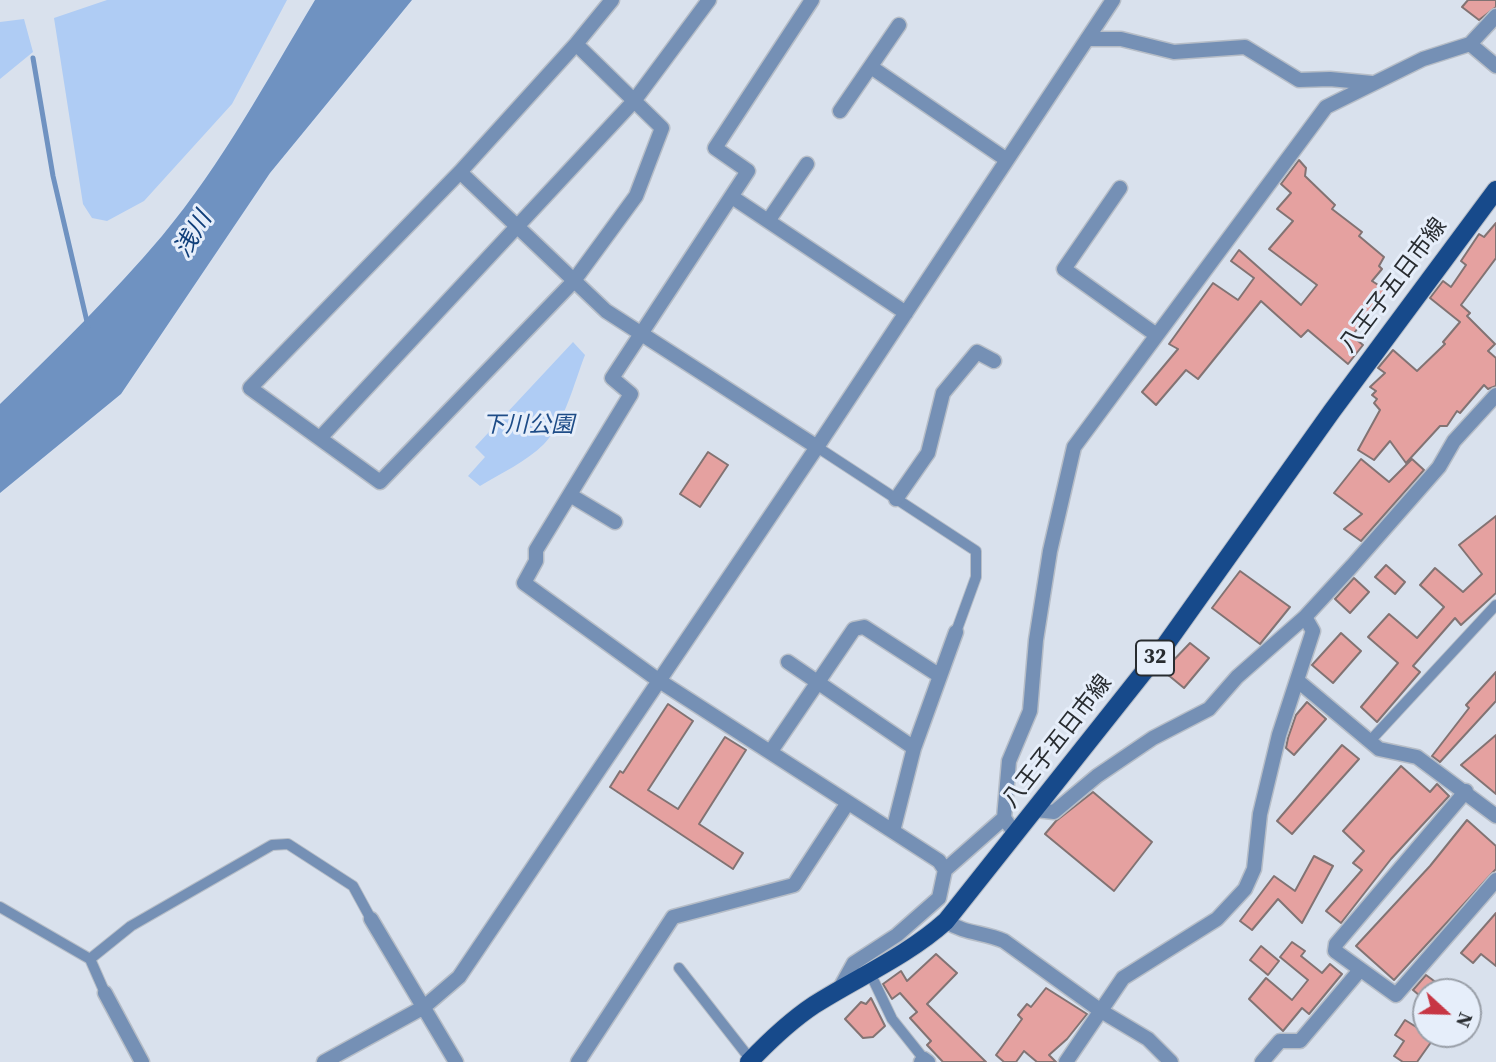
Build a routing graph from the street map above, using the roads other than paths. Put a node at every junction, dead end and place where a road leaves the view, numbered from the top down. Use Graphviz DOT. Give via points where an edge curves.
graph roads {
  1 [pos="612,0"];
  2 [pos="709,0"];
  3 [pos="812,0"];
  4 [pos="1113,0"];
  5 [pos="1496,16"];
  6 [pos="900,25"];
  7 [pos="1087,39"];
  8 [pos="576,44"];
  9 [pos="1470,44"];
  10 [pos="1496,65"];
  11 [pos="871,67"];
  12 [pos="1374,84"];
  13 [pos="634,101"];
  14 [pos="840,111"];
  15 [pos="1007,160"];
  16 [pos="807,164"];
  17 [pos="460,172"];
  18 [pos="1120,188"];
  19 [pos="1496,190"];
  20 [pos="732,197"];
  21 [pos="768,221"];
  22 [pos="517,227"];
  23 [pos="573,282"];
  24 [pos="906,313"];
  25 [pos="641,334"];
  26 [pos="1155,334"];
  27 [pos="994,361"];
  28 [pos="1496,395"];
  29 [pos="320,438"];
  30 [pos="817,447"];
  31 [pos="570,495"];
  32 [pos="896,499"];
  33 [pos="615,522"];
  34 [pos="1496,605"];
  35 [pos="1305,617"];
  36 [pos="956,632"];
  37 [pos="788,662"];
  38 [pos="940,676"];
  39 [pos="658,680"];
  40 [pos="1298,681"];
  41 [pos="818,684"];
  42 [pos="1370,741"];
  43 [pos="914,748"];
  44 [pos="771,751"];
  45 [pos="1466,791"];
  46 [pos="847,804"];
  47 [pos="1036,810"];
  48 [pos="1496,816"];
  49 [pos="1004,818"];
  50 [pos="893,831"];
  51 [pos="1016,835"];
  52 [pos="945,870"];
  53 [pos="1496,880"];
  54 [pos="0,907"];
  55 [pos="371,919"];
  56 [pos="946,921"];
  57 [pos="90,959"];
  58 [pos="679,968"];
  59 [pos="1360,970"];
  60 [pos="870,973"];
  61 [pos="838,991"];
  62 [pos="105,993"];
  63 [pos="424,1007"];
  64 [pos="1101,1011"];
  65 [pos="750,1061"];
  66 [pos="924,1061"];
  67 [pos="142,1062"];
  68 [pos="324,1062"];
  69 [pos="456,1062"];
  70 [pos="578,1062"];
  71 [pos="1066,1062"];
  72 [pos="1171,1062"];
  73 [pos="1262,1062"];
  1 -- 8 [label="street"];
  2 -- 13 [label="street"];
  3 -- 20 [label="street" via="715,148 748,171"];
  4 -- 7 [label="street"];
  5 -- 9 [label="street"];
  6 -- 11 [label="street"];
  7 -- 12 [label="street" via="1121,39 1174,52 1245,47 1299,80"];
  7 -- 15 [label="street"];
  8 -- 13 [label="street"];
  8 -- 17 [label="street"];
  9 -- 10 [label="street"];
  9 -- 12 [label="street" via="1423,59"];
  11 -- 14 [label="street"];
  11 -- 15 [label="street"];
  12 -- 26 [label="street" via="1326,107"];
  13 -- 22 [label="street"];
  13 -- 23 [label="street" via="662,128 636,196"];
  15 -- 24 [label="street"];
  16 -- 21 [label="street"];
  17 -- 22 [label="street"];
  17 -- 29 [label="street" via="250,388"];
  18 -- 26 [label="street" via="1064,269"];
  19 -- 47 [label="main road, 八王子五日市線 / 32" via="1166,644"];
  20 -- 21 [label="street"];
  20 -- 25 [label="street"];
  21 -- 24 [label="street"];
  22 -- 23 [label="street"];
  22 -- 29 [label="street"];
  23 -- 25 [label="street"];
  23 -- 29 [label="street" via="380,482"];
  24 -- 30 [label="street"];
  25 -- 30 [label="street"];
  25 -- 31 [label="street" via="612,378 631,394"];
  26 -- 49 [label="street" via="1074,447 1050,551 1030,711 1009,761"];
  27 -- 32 [label="street" via="977,352 943,393 928,453"];
  28 -- 35 [label="street"];
  30 -- 32 [label="lane"];
  30 -- 39 [label="street"];
  31 -- 33 [label="street"];
  31 -- 39 [label="street" via="536,550 536,561 524,583"];
  32 -- 36 [label="lane" via="976,551 976,577"];
  34 -- 42 [label="lane"];
  35 -- 40 [label="street" via="1313,631"];
  35 -- 47 [label="street" via="1237,677 1209,709 1153,738 1054,812"];
  36 -- 38 [label="street"];
  37 -- 41 [label="street"];
  38 -- 41 [label="street" via="864,627 855,629"];
  38 -- 43 [label="street"];
  39 -- 44 [label="street"];
  39 -- 63 [label="street" via="459,977"];
  40 -- 42 [label="street"];
  40 -- 64 [label="street" via="1279,735 1260,814 1254,869 1245,889 1217,919 1123,978"];
  41 -- 43 [label="street"];
  41 -- 44 [label="street"];
  42 -- 45 [label="street" via="1379,749 1417,757"];
  43 -- 50 [label="street"];
  44 -- 46 [label="street"];
  45 -- 48 [label="street"];
  45 -- 59 [label="street" via="1336,944 1335,951"];
  46 -- 50 [label="street"];
  46 -- 70 [label="street" via="794,885 673,917"];
  47 -- 51 [label="main road, 八王子五日市線 / 32"];
  49 -- 51 [label="street"];
  49 -- 52 [label="street"];
  50 -- 52 [label="street" via="939,861"];
  51 -- 56 [label="main road, 八王子五日市線 / 32"];
  52 -- 61 [label="street" via="939,898 924,915 854,963"];
  53 -- 59 [label="street" via="1396,996"];
  54 -- 57 [label="lane"];
  55 -- 57 [label="lane" via="353,886 288,844 272,845 131,926"];
  55 -- 63 [label="street"];
  56 -- 60 [label="main road, 八王子五日市線 / 32"];
  56 -- 64 [label="street" via="960,931 1004,940"];
  57 -- 62 [label="lane"];
  58 -- 65 [label="lane"];
  59 -- 73 [label="street" via="1300,1041 1280,1041"];
  60 -- 61 [label="main road, 八王子五日市線 / 32"];
  60 -- 66 [label="lane" via="892,1019"];
  61 -- 65 [label="main road, 八王子五日市線 / 32" via="784,1028"];
  62 -- 67 [label="street"];
  63 -- 68 [label="street"];
  63 -- 69 [label="street"];
  64 -- 71 [label="street"];
  64 -- 72 [label="street" via="1148,1039"];
}
